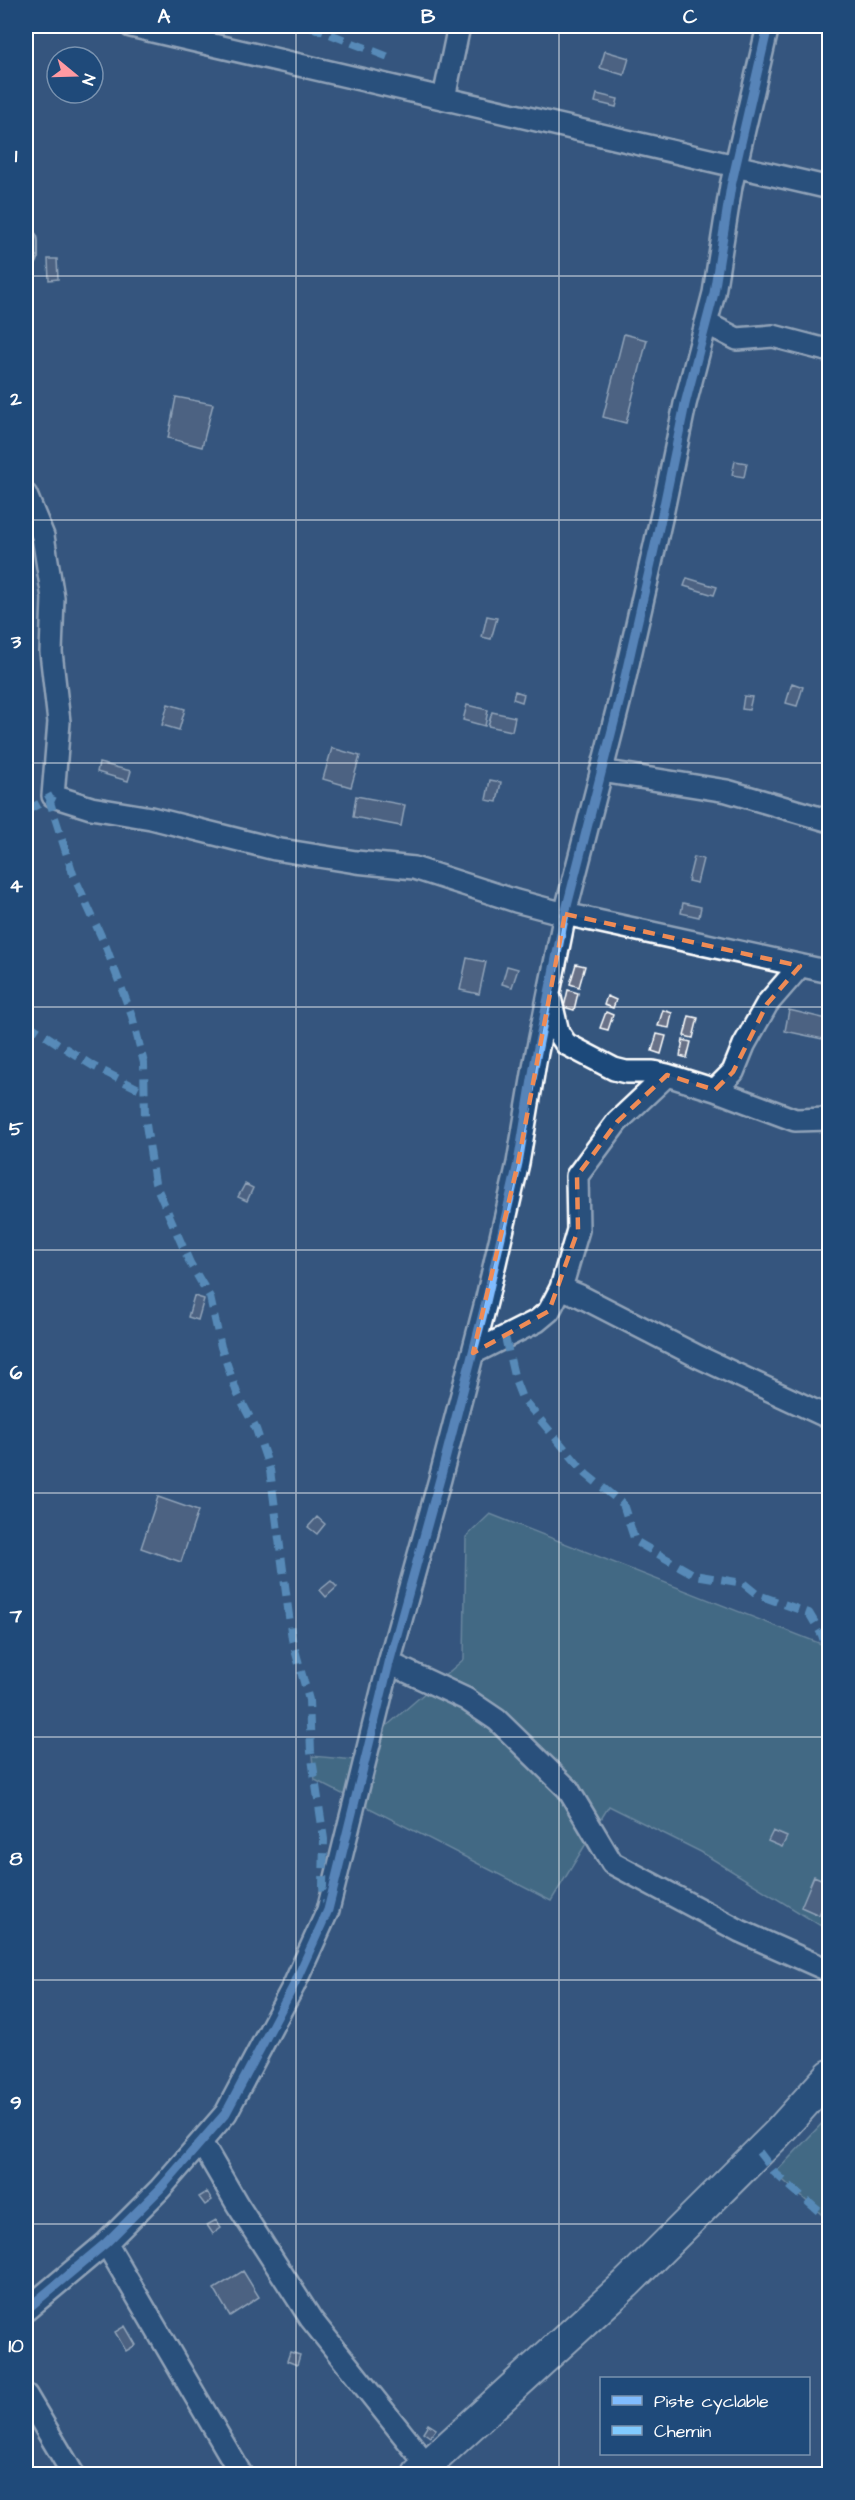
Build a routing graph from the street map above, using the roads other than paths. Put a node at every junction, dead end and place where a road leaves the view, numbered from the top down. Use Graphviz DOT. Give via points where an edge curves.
graph roads {
  1 [pos="131,26"];
  2 [pos="459,26"];
  3 [pos="768,26"];
  4 [pos="444,98"];
  5 [pos="736,166"];
  6 [pos="830,188"];
  7 [pos="26,241"];
  8 [pos="26,257"];
  9 [pos="705,323"];
  10 [pos="830,351"];
  11 [pos="26,495"];
  12 [pos="601,771"];
  13 [pos="830,821"];
  14 [pos="565,914"];
  15 [pos="800,966"];
  16 [pos="830,972"];
  17 [pos="548,991"];
  18 [pos="667,1075"];
  19 [pos="715,1090"];
  20 [pos="830,1119"];
  21 [pos="561,1288"];
  22 [pos="473,1353"];
  23 [pos="830,1418"];
  24 [pos="389,1663"];
  25 [pos="830,1971"];
  26 [pos="830,2075"];
  27 [pos="201,2142"];
  28 [pos="106,2243"];
  29 [pos="26,2310"];
  30 [pos="26,2395"];
  31 [pos="423,2470"];
  32 [pos="73,2475"];
  33 [pos="240,2475"];
  1 -- 4 [label="street"];
  2 -- 4 [label="street"];
  3 -- 5 [label="street"];
  4 -- 5 [label="street"];
  5 -- 6 [label="street"];
  5 -- 9 [label="street" via="716,283"];
  7 -- 8 [label="street"];
  9 -- 10 [label="street" via="736,339 773,336"];
  9 -- 12 [label="street"];
  11 -- 14 [label="street" via="43,536 53,598 51,652 59,722 53,796 275,849 414,868"];
  12 -- 13 [label="street" via="728,791"];
  12 -- 14 [label="street"];
  14 -- 15 [label="street"];
  14 -- 17 [label="street"];
  15 -- 16 [label="street"];
  15 -- 19 [label="street" via="767,1004 733,1072"];
  17 -- 18 [label="street" via="558,1032 566,1044 614,1069"];
  17 -- 22 [label="street" via="518,1163"];
  18 -- 19 [label="street"];
  18 -- 21 [label="street" via="617,1122 577,1176 578,1230"];
  19 -- 20 [label="street" via="795,1120"];
  21 -- 22 [label="street" via="549,1311 537,1321"];
  21 -- 23 [label="street"];
  22 -- 24 [label="street"];
  24 -- 25 [label="street" via="466,1700 497,1720 568,1789 612,1863 740,1931"];
  24 -- 27 [label="street" via="328,1911 294,1985 226,2113"];
  26 -- 31 [label="street" via="777,2134 627,2284"];
  27 -- 28 [label="street"];
  27 -- 31 [label="street" via="311,2319"];
  28 -- 29 [label="street"];
  28 -- 33 [label="street"];
  30 -- 32 [label="street"];
}
